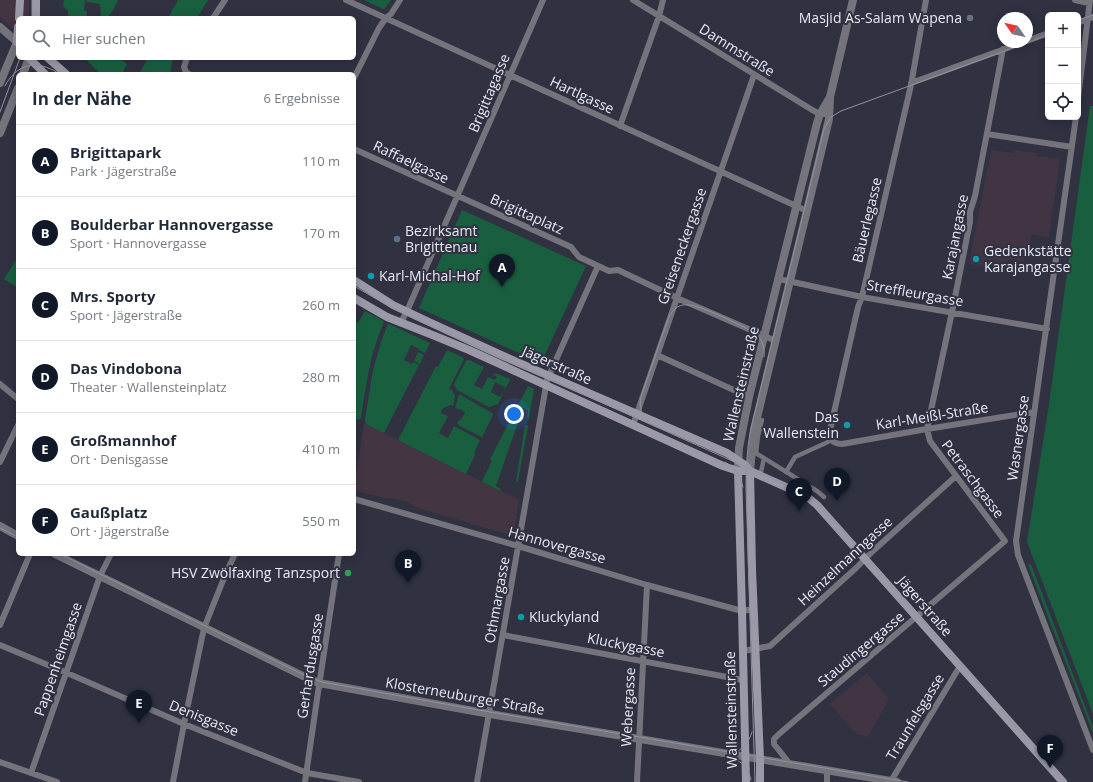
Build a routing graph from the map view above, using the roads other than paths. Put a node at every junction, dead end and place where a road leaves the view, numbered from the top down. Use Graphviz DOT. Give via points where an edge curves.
graph roads {
  1 [pos="20,0"];
  2 [pos="36,0"];
  3 [pos="224,0"];
  4 [pos="346,0"];
  5 [pos="400,0"];
  6 [pos="543,0"];
  7 [pos="633,0"];
  8 [pos="663,0"];
  9 [pos="853,0"];
  10 [pos="926,0"];
  11 [pos="1075,0"];
  12 [pos="1090,2"];
  13 [pos="19,16"];
  14 [pos="36,16"];
  15 [pos="214,16"];
  16 [pos="659,16"];
  17 [pos="386,18"];
  18 [pos="1090,18"];
  19 [pos="0,27"];
  20 [pos="1045,34"];
  21 [pos="1033,39"];
  22 [pos="16,40"];
  23 [pos="16,47"];
  24 [pos="1006,48"];
  25 [pos="1003,49"];
  26 [pos="28,60"];
  27 [pos="31,60"];
  28 [pos="50,60"];
  29 [pos="186,60"];
  30 [pos="24,72"];
  31 [pos="43,72"];
  32 [pos="64,72"];
  33 [pos="187,72"];
  34 [pos="356,74"];
  35 [pos="510,75"];
  36 [pos="754,75"];
  37 [pos="0,83"];
  38 [pos="911,83"];
  39 [pos="1080,84"];
  40 [pos="16,93"];
  41 [pos="830,97"];
  42 [pos="820,114"];
  43 [pos="830,114"];
  44 [pos="1076,120"];
  45 [pos="620,126"];
  46 [pos="0,133"];
  47 [pos="987,134"];
  48 [pos="1072,147"];
  49 [pos="356,150"];
  50 [pos="721,172"];
  51 [pos="458,197"];
  52 [pos="797,207"];
  53 [pos="808,211"];
  54 [pos="598,266"];
  55 [pos="779,279"];
  56 [pos="356,281"];
  57 [pos="790,282"];
  58 [pos="862,297"];
  59 [pos="677,298"];
  60 [pos="356,299"];
  61 [pos="407,311"];
  62 [pos="952,312"];
  63 [pos="401,322"];
  64 [pos="1047,329"];
  65 [pos="765,336"];
  66 [pos="776,341"];
  67 [pos="657,355"];
  68 [pos="549,376"];
  69 [pos="0,384"];
  70 [pos="546,385"];
  71 [pos="16,397"];
  72 [pos="749,397"];
  73 [pos="1034,412"];
  74 [pos="636,414"];
  75 [pos="762,420"];
  76 [pos="633,425"];
  77 [pos="926,429"];
  78 [pos="16,430"];
  79 [pos="833,441"];
  80 [pos="764,458"];
  81 [pos="738,460"];
  82 [pos="0,462"];
  83 [pos="738,471"];
  84 [pos="750,471"];
  85 [pos="761,472"];
  86 [pos="786,472"];
  87 [pos="956,476"];
  88 [pos="824,497"];
  89 [pos="356,500"];
  90 [pos="0,526"];
  91 [pos="16,535"];
  92 [pos="1005,542"];
  93 [pos="518,546"];
  94 [pos="29,556"];
  95 [pos="59,556"];
  96 [pos="110,556"];
  97 [pos="234,556"];
  98 [pos="339,556"];
  99 [pos="866,559"];
  100 [pos="100,576"];
  101 [pos="647,584"];
  102 [pos="754,609"];
  103 [pos="742,611"];
  104 [pos="917,617"];
  105 [pos="0,625"];
  106 [pos="204,628"];
  107 [pos="503,635"];
  108 [pos="0,645"];
  109 [pos="756,649"];
  110 [pos="743,651"];
  111 [pos="643,661"];
  112 [pos="960,666"];
  113 [pos="66,673"];
  114 [pos="744,680"];
  115 [pos="319,683"];
  116 [pos="490,714"];
  117 [pos="184,724"];
  118 [pos="639,739"];
  119 [pos="1093,750"];
  120 [pos="746,756"];
  121 [pos="760,759"];
  122 [pos="0,762"];
  123 [pos="790,764"];
  124 [pos="827,770"];
  125 [pos="32,773"];
  126 [pos="306,773"];
  127 [pos="56,782"];
  128 [pos="173,782"];
  129 [pos="305,782"];
  130 [pos="358,782"];
  131 [pos="477,782"];
  132 [pos="637,782"];
  133 [pos="746,782"];
  134 [pos="760,782"];
  135 [pos="827,782"];
  136 [pos="894,782"];
  137 [pos="1063,782"];
  1 -- 13 [label="main road"];
  2 -- 14 [label="main road"];
  3 -- 15 [label="street"];
  4 -- 17 [label="street, Hartlgasse"];
  5 -- 17 [label="street"];
  6 -- 35 [label="street, Brigittagasse"];
  7 -- 16 [label="street, Dammstraße"];
  8 -- 16 [label="street"];
  9 -- 41 [label="street, Wallensteinstraße"];
  10 -- 38 [label="street, Bäuerlegasse"];
  11 -- 12 [label="street"];
  12 -- 18 [label="street"];
  16 -- 36 [label="street, Dammstraße"];
  16 -- 45 [label="street"];
  17 -- 34 [label="street"];
  17 -- 35 [label="street, Hartlgasse"];
  18 -- 39 [label="street"];
  19 -- 22 [label="street"];
  20 -- 21 [label="street"];
  23 -- 37 [label="street"];
  24 -- 25 [label="street"];
  25 -- 38 [label="street"];
  25 -- 47 [label="street, Karajangasse"];
  26 -- 30 [label="street"];
  27 -- 31 [label="main road"];
  28 -- 32 [label="main road"];
  29 -- 33 [label="street" via="184,64"];
  35 -- 45 [label="street, Hartlgasse"];
  35 -- 51 [label="street, Brigittagasse"];
  36 -- 42 [label="street, Dammstraße"];
  36 -- 50 [label="street, Greiseneckergasse"];
  38 -- 58 [label="street, Bäuerlegasse"];
  40 -- 46 [label="street"];
  41 -- 42 [label="street, Wallensteinstraße"];
  41 -- 43 [label="street, Wallensteinstraße"];
  42 -- 43 [label="street"];
  42 -- 52 [label="street, Wallensteinstraße"];
  43 -- 53 [label="street, Wallensteinstraße"];
  44 -- 48 [label="street, Wasnergasse"];
  45 -- 50 [label="street, Hartlgasse"];
  47 -- 48 [label="street"];
  47 -- 62 [label="street, Karajangasse"];
  48 -- 64 [label="street, Wasnergasse"];
  49 -- 51 [label="street, Raffaelgasse"];
  50 -- 52 [label="street, Hartlgasse"];
  50 -- 59 [label="street, Greiseneckergasse"];
  51 -- 54 [label="street, Brigittaplatz" via="571,247 579,257"];
  51 -- 61 [label="street"];
  52 -- 53 [label="street, Hartlgasse"];
  52 -- 55 [label="street, Wallensteinstraße"];
  53 -- 57 [label="street, Wallensteinstraße"];
  54 -- 59 [label="street" via="609,271 618,270"];
  54 -- 68 [label="street"];
  55 -- 57 [label="street, Streffleurgasse"];
  55 -- 65 [label="street, Wallensteinstraße"];
  56 -- 61 [label="main road, Jägerstraße"];
  57 -- 58 [label="street, Streffleurgasse"];
  57 -- 66 [label="street, Wallensteinstraße"];
  58 -- 62 [label="street, Streffleurgasse"];
  58 -- 79 [label="street, Bäuerlegasse" via="830,430"];
  59 -- 65 [label="street"];
  59 -- 67 [label="street, Greiseneckergasse"];
  60 -- 63 [label="main road, Jägerstraße"];
  61 -- 63 [label="street"];
  61 -- 68 [label="main road, Jägerstraße"];
  62 -- 64 [label="street, Streffleurgasse"];
  62 -- 77 [label="street, Karajangasse"];
  63 -- 70 [label="main road, Jägerstraße"];
  64 -- 73 [label="street, Wasnergasse"];
  65 -- 66 [label="street"];
  65 -- 72 [label="street, Wallensteinstraße"];
  66 -- 84 [label="street, Wallensteinstraße" via="754,430"];
  67 -- 72 [label="street"];
  67 -- 74 [label="street, Greiseneckergasse"];
  68 -- 70 [label="street, Othmargasse"];
  68 -- 74 [label="main road, Jägerstraße"];
  69 -- 71 [label="street"];
  70 -- 76 [label="main road, Jägerstraße"];
  70 -- 93 [label="street, Othmargasse"];
  72 -- 81 [label="street, Wallensteinstraße"];
  73 -- 77 [label="street, Karl-Meißl-Straße"];
  73 -- 119 [label="street, Wasnergasse" via="1016,541 1018,555"];
  74 -- 76 [label="street, Greiseneckergasse"];
  74 -- 81 [label="main road, Jägerstraße"];
  75 -- 80 [label="street" via="755,453"];
  76 -- 83 [label="main road, Jägerstraße"];
  77 -- 79 [label="street, Karl-Meißl-Straße" via="842,444"];
  77 -- 87 [label="street, Petraschgasse" via="930,441"];
  78 -- 82 [label="street"];
  79 -- 86 [label="street" via="795,457"];
  80 -- 85 [label="street"];
  80 -- 86 [label="street"];
  81 -- 83 [label="street, Wallensteinstraße"];
  81 -- 84 [label="main road, Jägerstraße"];
  83 -- 84 [label="main road, Jägerstraße"];
  83 -- 103 [label="main road, Wallensteinstraße"];
  84 -- 99 [label="main road, Jägerstraße" via="806,496"];
  84 -- 102 [label="main road, Wallensteinstraße"];
  86 -- 88 [label="street"];
  87 -- 92 [label="street, Petraschgasse"];
  87 -- 99 [label="street, Heinzelmanngasse"];
  89 -- 93 [label="street, Hannovergasse"];
  90 -- 91 [label="street"];
  92 -- 104 [label="street, Staudingergasse"];
  93 -- 101 [label="street, Hannovergasse"];
  93 -- 107 [label="street, Othmargasse"];
  94 -- 105 [label="street"];
  95 -- 100 [label="street, Klosterneuburger Straße"];
  96 -- 100 [label="street, Pappenheimgasse"];
  97 -- 106 [label="street"];
  98 -- 115 [label="street, Gerhardusgasse"];
  99 -- 104 [label="main road, Jägerstraße"];
  99 -- 109 [label="street, Heinzelmanngasse" via="770,646"];
  100 -- 106 [label="street, Klosterneuburger Straße"];
  100 -- 113 [label="street, Pappenheimgasse"];
  101 -- 103 [label="street, Hannovergasse"];
  101 -- 111 [label="street, Webergasse"];
  102 -- 103 [label="street, Hannovergasse"];
  102 -- 109 [label="main road, Wallensteinstraße"];
  103 -- 110 [label="main road, Wallensteinstraße"];
  104 -- 112 [label="main road, Jägerstraße"];
  104 -- 123 [label="street, Staudingergasse" via="774,739 774,744"];
  106 -- 115 [label="street, Klosterneuburger Straße"];
  106 -- 117 [label="street"];
  107 -- 111 [label="street, Kluckygasse"];
  107 -- 116 [label="street, Othmargasse"];
  108 -- 113 [label="street, Denisgasse"];
  109 -- 110 [label="street, Heinzelmanngasse"];
  109 -- 121 [label="main road, Wallensteinstraße"];
  110 -- 114 [label="main road, Wallensteinstraße"];
  111 -- 114 [label="street, Kluckygasse"];
  111 -- 118 [label="street, Webergasse"];
  112 -- 136 [label="street, Traunfelsgasse"];
  112 -- 137 [label="main road, Jägerstraße"];
  113 -- 117 [label="street, Denisgasse"];
  113 -- 125 [label="street, Pappenheimgasse"];
  114 -- 120 [label="main road, Wallensteinstraße"];
  115 -- 116 [label="street, Klosterneuburger Straße"];
  115 -- 126 [label="street, Gerhardusgasse"];
  116 -- 118 [label="street, Klosterneuburger Straße"];
  116 -- 131 [label="street, Othmargasse"];
  117 -- 126 [label="street, Denisgasse"];
  117 -- 128 [label="street"];
  118 -- 120 [label="street, Klosterneuburger Straße"];
  118 -- 132 [label="street, Webergasse"];
  120 -- 121 [label="street, Klosterneuburger Straße"];
  120 -- 133 [label="main road, Wallensteinstraße"];
  121 -- 123 [label="street, Klosterneuburger Straße"];
  121 -- 134 [label="main road, Wallensteinstraße"];
  122 -- 125 [label="street"];
  123 -- 124 [label="street, Klosterneuburger Straße"];
  124 -- 135 [label="street"];
  124 -- 136 [label="street, Klosterneuburger Straße"];
  125 -- 127 [label="street"];
  126 -- 129 [label="street, Gerhardusgasse"];
  126 -- 130 [label="street, Denisgasse"];
}
